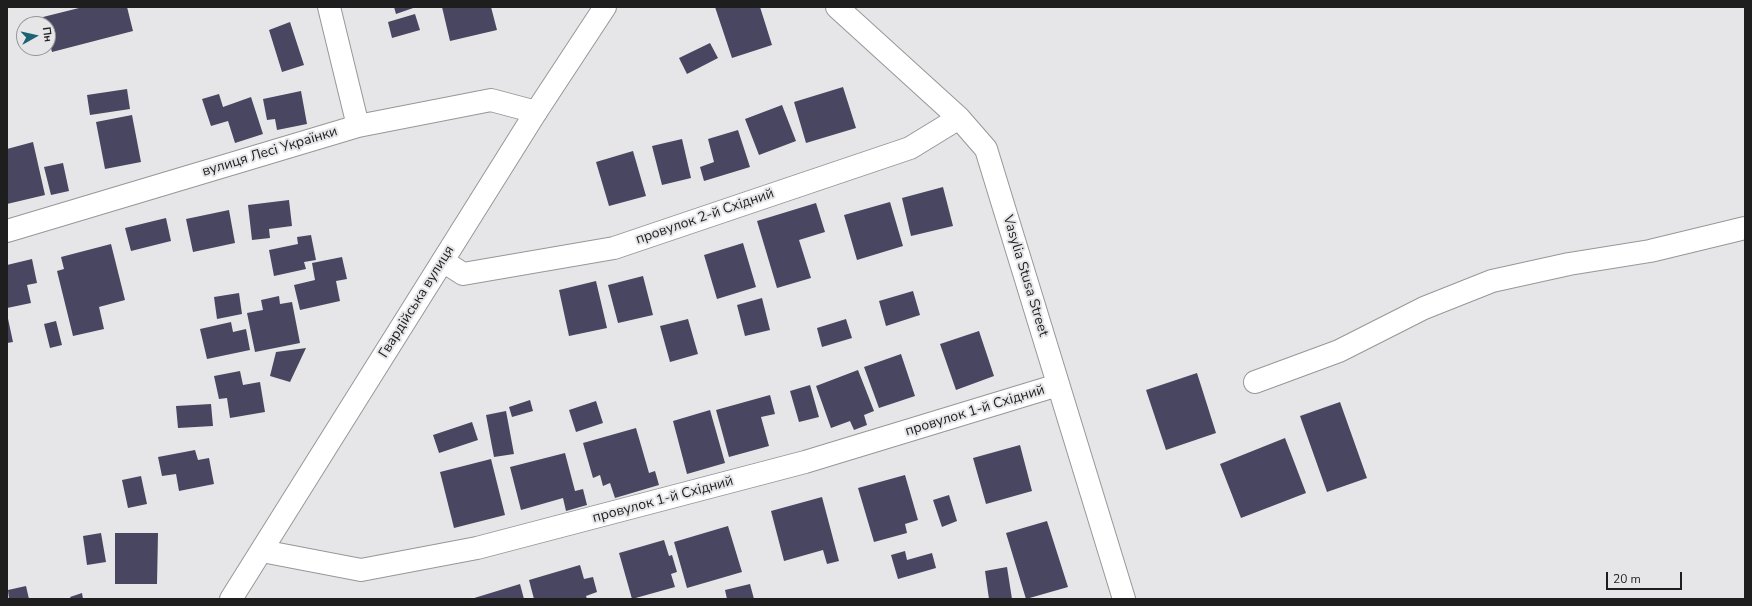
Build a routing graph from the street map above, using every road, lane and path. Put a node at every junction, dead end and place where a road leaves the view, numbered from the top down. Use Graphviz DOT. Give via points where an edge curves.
graph roads {
  1 [pos="329,7"];
  2 [pos="605,7"];
  3 [pos="838,7"];
  4 [pos="536,112"];
  5 [pos="959,118"];
  6 [pos="358,126"];
  7 [pos="1745,228"];
  8 [pos="7,231"];
  9 [pos="443,261"];
  10 [pos="1254,382"];
  11 [pos="1058,385"];
  12 [pos="262,551"];
  13 [pos="231,599"];
  14 [pos="1124,599"];
  1 -- 6 [label="street"];
  2 -- 4 [label="street, Гвардійська вулиця"];
  3 -- 5 [label="street, Vasylia Stusa Street"];
  4 -- 6 [label="street, вулиця Лесі Українки" via="491,100"];
  4 -- 9 [label="street, Гвардійська вулиця"];
  5 -- 9 [label="street, провулок 2-й Східний" via="910,148 614,248 463,274"];
  5 -- 11 [label="street, Vasylia Stusa Street" via="986,149"];
  6 -- 8 [label="street, вулиця Лесі Українки"];
  7 -- 10 [label="street" via="1650,250 1492,281 1424,308 1338,351"];
  9 -- 12 [label="street, Гвардійська вулиця"];
  11 -- 12 [label="street, провулок 1-й Східний" via="806,462 477,548 361,570"];
  11 -- 14 [label="street, Vasylia Stusa Street"];
  12 -- 13 [label="street, Гвардійська вулиця"];
}
